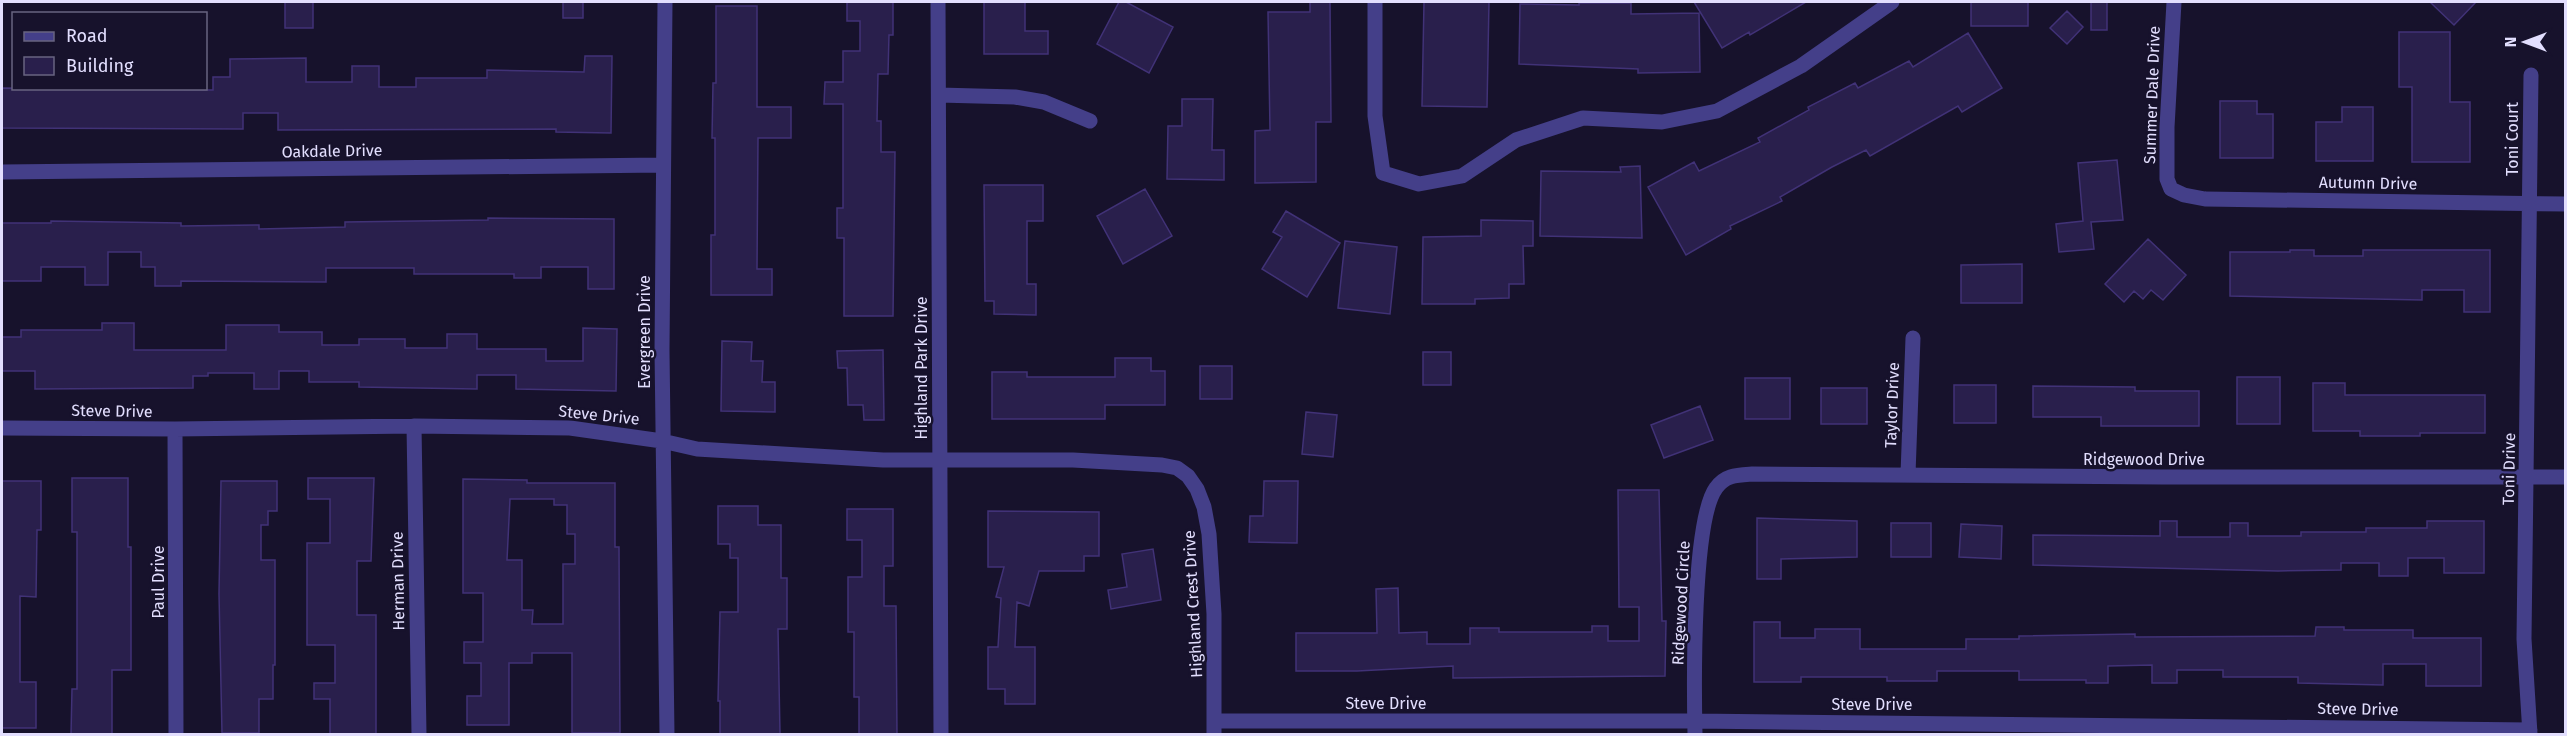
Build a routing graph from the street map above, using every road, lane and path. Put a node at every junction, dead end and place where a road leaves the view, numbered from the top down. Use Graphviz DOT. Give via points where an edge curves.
graph roads {
  1 [pos="665,2"];
  2 [pos="938,2"];
  3 [pos="1375,2"];
  4 [pos="1892,2"];
  5 [pos="2174,2"];
  6 [pos="2531,75"];
  7 [pos="939,95"];
  8 [pos="1090,121"];
  9 [pos="663,165"];
  10 [pos="2,172"];
  11 [pos="2171,189"];
  12 [pos="2530,203"];
  13 [pos="2565,204"];
  14 [pos="1913,338"];
  15 [pos="414,426"];
  16 [pos="2,428"];
  17 [pos="175,429"];
  18 [pos="662,441"];
  19 [pos="940,460"];
  20 [pos="1908,474"];
  21 [pos="1188,476"];
  22 [pos="2527,477"];
  23 [pos="2565,477"];
  24 [pos="1724,479"];
  25 [pos="1214,728"];
  26 [pos="1695,728"];
  27 [pos="2312,730"];
  28 [pos="2530,732"];
  29 [pos="176,735"];
  30 [pos="419,735"];
  31 [pos="667,735"];
  32 [pos="941,735"];
  1 -- 9 [label="street, Evergreen Drive"];
  2 -- 7 [label="street, Highland Park Drive"];
  3 -- 4 [label="street" via="1375,116 1383,173 1419,184 1462,176 1516,140 1583,118 1662,122 1717,111 1801,66"];
  5 -- 11 [label="street, Summer Dale Drive" via="2167,127 2167,178"];
  6 -- 12 [label="street, Toni Court"];
  7 -- 8 [label="street" via="1015,97 1044,102"];
  7 -- 19 [label="street, Highland Park Drive"];
  9 -- 10 [label="street, Oakdale Drive"];
  9 -- 18 [label="street, Evergreen Drive"];
  11 -- 12 [label="street, Autumn Drive" via="2205,199"];
  12 -- 13 [label="street, Autumn Drive"];
  12 -- 22 [label="street, Toni Drive"];
  14 -- 20 [label="street, Taylor Drive"];
  15 -- 17 [label="street, Steve Drive"];
  15 -- 18 [label="street, Steve Drive" via="570,428"];
  15 -- 30 [label="street, Herman Drive"];
  16 -- 17 [label="street, Steve Drive"];
  17 -- 29 [label="street, Paul Drive"];
  18 -- 19 [label="street, Steve Drive" via="697,449"];
  18 -- 31 [label="street, Evergreen Drive"];
  19 -- 21 [label="street, Steve Drive" via="1162,465 1177,468"];
  19 -- 32 [label="street, Highland Park Drive"];
  20 -- 22 [label="street, Ridgewood Drive"];
  20 -- 24 [label="street, Ridgewood Drive" via="1752,474"];
  21 -- 25 [label="street, Highland Crest Drive" via="1204,507 1209,534"];
  22 -- 23 [label="street, Ridgewood Drive"];
  22 -- 28 [label="street, Toni Drive" via="2524,639"];
  24 -- 26 [label="street, Ridgewood Circle" via="1714,490 1701,540"];
  25 -- 26 [label="street, Steve Drive"];
  26 -- 27 [label="street, Steve Drive"];
  27 -- 28 [label="street, Steve Drive"];
}
